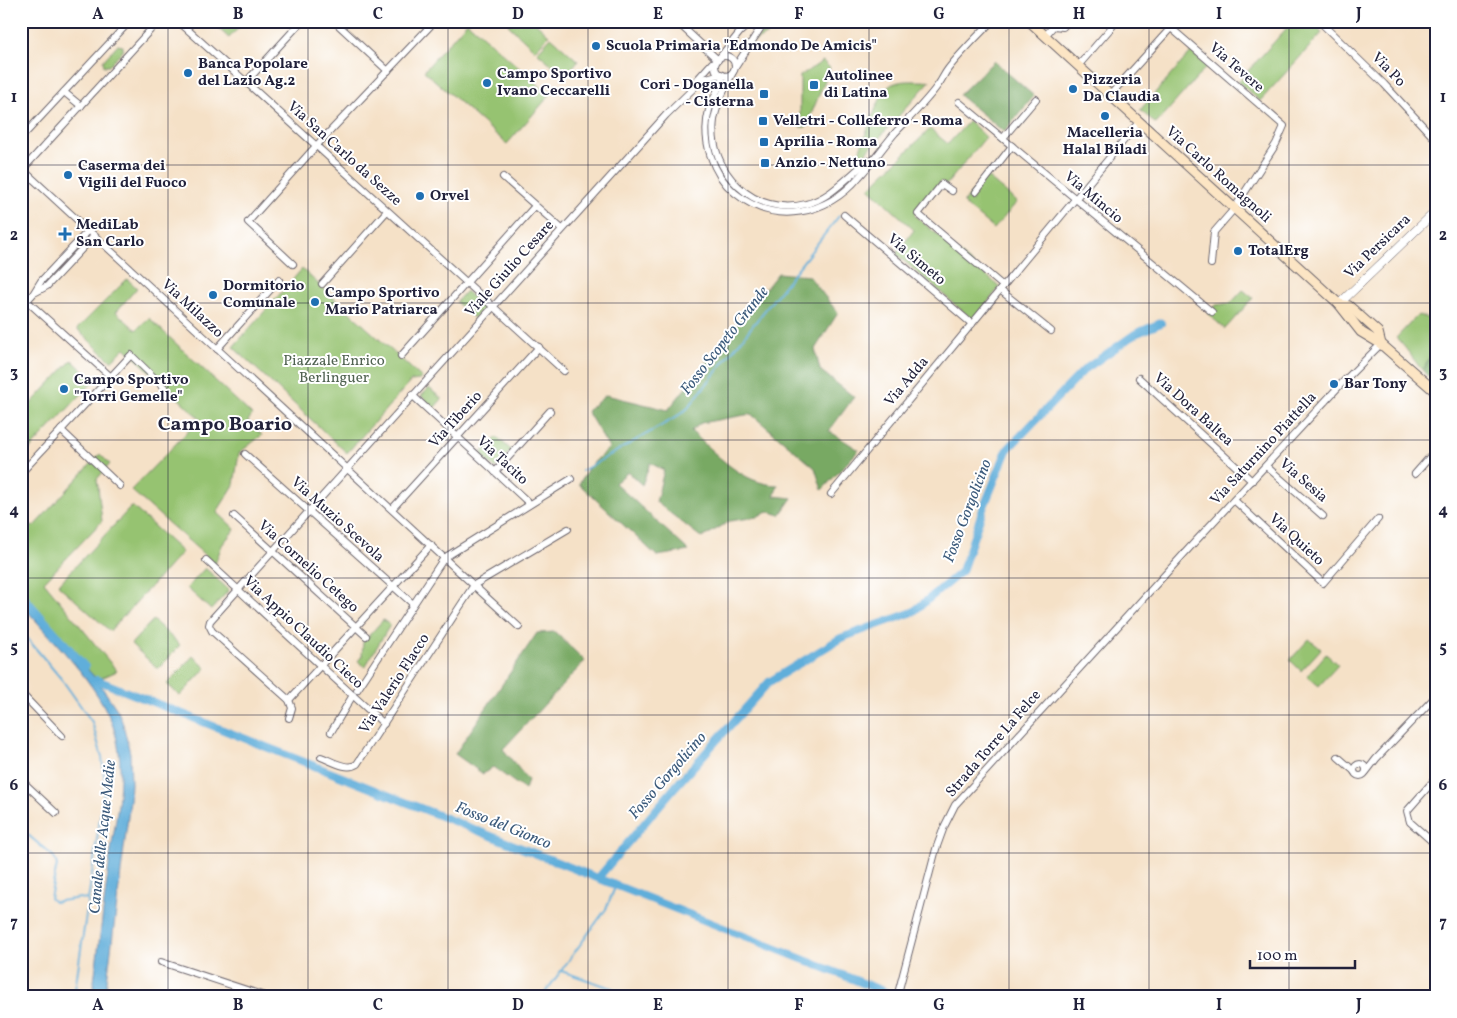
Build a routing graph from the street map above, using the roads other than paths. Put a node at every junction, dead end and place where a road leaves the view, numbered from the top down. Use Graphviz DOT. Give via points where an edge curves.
graph roads {
  1 [pos="27,21"];
  2 [pos="130,21"];
  3 [pos="155,21"];
  4 [pos="178,21"];
  5 [pos="302,21"];
  6 [pos="334,21"];
  7 [pos="435,21"];
  8 [pos="676,21"];
  9 [pos="752,21"];
  10 [pos="764,21"];
  11 [pos="992,21"];
  12 [pos="1029,21"];
  13 [pos="1068,21"];
  14 [pos="1118,21"];
  15 [pos="1176,21"];
  16 [pos="1319,21"];
  17 [pos="1056,23"];
  18 [pos="21,27"];
  19 [pos="1171,28"];
  20 [pos="1044,36"];
  21 [pos="718,60"];
  22 [pos="1078,66"];
  23 [pos="734,69"];
  24 [pos="388,72"];
  25 [pos="722,75"];
  26 [pos="246,82"];
  27 [pos="692,89"];
  28 [pos="64,92"];
  29 [pos="1110,95"];
  30 [pos="1036,99"];
  31 [pos="959,102"];
  32 [pos="81,106"];
  33 [pos="1139,122"];
  34 [pos="21,138"];
  35 [pos="1003,138"];
  36 [pos="1436,140"];
  37 [pos="316,146"];
  38 [pos="1012,146"];
  39 [pos="875,156"];
  40 [pos="22,169"];
  41 [pos="503,177"];
  42 [pos="952,192"];
  43 [pos="976,192"];
  44 [pos="1075,199"];
  45 [pos="535,206"];
  46 [pos="1234,209"];
  47 [pos="1436,210"];
  48 [pos="388,211"];
  49 [pos="844,215"];
  50 [pos="562,230"];
  51 [pos="88,231"];
  52 [pos="94,236"];
  53 [pos="293,264"];
  54 [pos="1211,264"];
  55 [pos="279,280"];
  56 [pos="467,282"];
  57 [pos="322,284"];
  58 [pos="1001,288"];
  59 [pos="33,294"];
  60 [pos="27,301"];
  61 [pos="1339,304"];
  62 [pos="21,306"];
  63 [pos="494,306"];
  64 [pos="1212,312"];
  65 [pos="972,324"];
  66 [pos="1051,331"];
  67 [pos="1381,344"];
  68 [pos="539,347"];
  69 [pos="217,349"];
  70 [pos="401,356"];
  71 [pos="564,371"];
  72 [pos="111,377"];
  73 [pos="1139,378"];
  74 [pos="1436,392"];
  75 [pos="172,395"];
  76 [pos="412,395"];
  77 [pos="550,411"];
  78 [pos="61,430"];
  79 [pos="458,437"];
  80 [pos="1436,450"];
  81 [pos="245,454"];
  82 [pos="1266,466"];
  83 [pos="23,468"];
  84 [pos="347,468"];
  85 [pos="495,472"];
  86 [pos="1415,474"];
  87 [pos="571,479"];
  88 [pos="1252,481"];
  89 [pos="120,486"];
  90 [pos="831,494"];
  91 [pos="1234,500"];
  92 [pos="530,504"];
  93 [pos="392,509"];
  94 [pos="308,511"];
  95 [pos="234,516"];
  96 [pos="1323,516"];
  97 [pos="1378,519"];
  98 [pos="568,529"];
  99 [pos="431,545"];
  100 [pos="272,551"];
  101 [pos="444,558"];
  102 [pos="206,560"];
  103 [pos="1168,573"];
  104 [pos="474,585"];
  105 [pos="393,587"];
  106 [pos="238,590"];
  107 [pos="413,604"];
  108 [pos="356,627"];
  109 [pos="519,627"];
  110 [pos="366,636"];
  111 [pos="321,666"];
  112 [pos="355,692"];
  113 [pos="21,693"];
  114 [pos="1436,696"];
  115 [pos="289,700"];
  116 [pos="289,718"];
  117 [pos="384,724"];
  118 [pos="331,732"];
  119 [pos="62,736"];
  120 [pos="321,757"];
  121 [pos="1338,757"];
  122 [pos="1376,759"];
  123 [pos="1345,763"];
  124 [pos="1360,764"];
  125 [pos="1354,771"];
  126 [pos="1366,772"];
  127 [pos="1436,778"];
  128 [pos="21,780"];
  129 [pos="56,813"];
  130 [pos="1436,845"];
  131 [pos="161,962"];
  132 [pos="268,997"];
  133 [pos="897,997"];
  1 -- 18 [label="street"];
  2 -- 28 [label="street"];
  3 -- 32 [label="street"];
  4 -- 26 [label="street, Via San Carlo da Sezze"];
  5 -- 26 [label="street"];
  6 -- 24 [label="street"];
  7 -- 24 [label="street"];
  8 -- 21 [label="street"];
  9 -- 21 [label="street, Viale Giulio Cesare"];
  10 -- 23 [label="street"];
  11 -- 39 [label="street"];
  12 -- 20 [label="main road, Via Carlo Romagnoli"];
  13 -- 17 [label="street" via="1063,27"];
  14 -- 22 [label="street"];
  15 -- 19 [label="street"];
  16 -- 36 [label="street, Via Po"];
  17 -- 20 [label="street"];
  19 -- 29 [label="street"];
  19 -- 46 [label="street, Via Tevere" via="1284,126"];
  20 -- 22 [label="main road, Via Carlo Romagnoli"];
  21 -- 23 [label="street" via="730,57 734,61"];
  21 -- 25 [label="street" via="716,68"];
  21 -- 27 [label="street, Viale Giulio Cesare" via="707,68"];
  22 -- 29 [label="main road, Via Carlo Romagnoli"];
  23 -- 25 [label="street" via="729,75"];
  23 -- 39 [label="street" via="714,120 714,140 724,170 748,195 785,207 805,205 834,190"];
  24 -- 37 [label="street"];
  25 -- 27 [label="street, Viale Giulio Cesare" via="703,79"];
  25 -- 39 [label="street" via="709,112 707,134 710,151 717,172 726,184 751,204 778,212 810,210 829,202 851,186"];
  26 -- 37 [label="street, Via San Carlo da Sezze"];
  27 -- 50 [label="street, Viale Giulio Cesare"];
  28 -- 32 [label="street"];
  28 -- 34 [label="street"];
  29 -- 33 [label="main road, Via Carlo Romagnoli"];
  30 -- 35 [label="street"];
  31 -- 35 [label="street, Via Mincio"];
  32 -- 40 [label="street"];
  33 -- 44 [label="street, Via Adda"];
  33 -- 46 [label="main road, Via Carlo Romagnoli"];
  35 -- 38 [label="street, Via Mincio"];
  37 -- 48 [label="street, Via San Carlo da Sezze"];
  37 -- 53 [label="street" via="248,222"];
  38 -- 43 [label="street"];
  38 -- 44 [label="street, Via Mincio"];
  40 -- 51 [label="street, Via Milazzo"];
  41 -- 45 [label="street"];
  42 -- 58 [label="street" via="942,184 918,214"];
  44 -- 58 [label="street, Via Adda"];
  44 -- 64 [label="street, Via Mincio"];
  45 -- 50 [label="street"];
  45 -- 56 [label="street"];
  46 -- 54 [label="street" via="1214,232"];
  46 -- 61 [label="main road, Via Carlo Romagnoli"];
  47 -- 61 [label="street, Via Persicara"];
  48 -- 56 [label="street, Via San Carlo da Sezze"];
  48 -- 57 [label="street"];
  49 -- 65 [label="street, Via Simeto"];
  50 -- 63 [label="street, Viale Giulio Cesare"];
  51 -- 52 [label="street, Via Milazzo"];
  51 -- 59 [label="street" via="41,281"];
  52 -- 59 [label="street" via="47,286"];
  52 -- 69 [label="street, Via Milazzo"];
  55 -- 69 [label="street"];
  56 -- 63 [label="street, Via San Carlo da Sezze"];
  56 -- 70 [label="street"];
  58 -- 65 [label="street, Via Adda"];
  58 -- 66 [label="street"];
  59 -- 60 [label="street"];
  60 -- 62 [label="street"];
  60 -- 72 [label="street"];
  61 -- 67 [label="main road, Via Carlo Romagnoli" via="1349,306 1378,332"];
  63 -- 68 [label="street, Via San Carlo da Sezze"];
  63 -- 76 [label="street, Viale Giulio Cesare"];
  65 -- 90 [label="street, Via Adda"];
  67 -- 74 [label="main road, Via Carlo Romagnoli"];
  67 -- 82 [label="street, Via Saturnino Piattella"];
  68 -- 71 [label="street, Via San Carlo da Sezze"];
  68 -- 79 [label="street, Via Tiberio"];
  69 -- 84 [label="street, Via Milazzo"];
  72 -- 75 [label="street" via="131,355"];
  72 -- 78 [label="street"];
  73 -- 88 [label="street, Via Dora Baltea"];
  76 -- 79 [label="street, Via Tacito"];
  76 -- 84 [label="street, Viale Giulio Cesare"];
  77 -- 85 [label="street"];
  78 -- 83 [label="street"];
  78 -- 89 [label="street"];
  79 -- 85 [label="street, Via Tacito"];
  79 -- 93 [label="street, Via Tiberio"];
  80 -- 86 [label="street"];
  81 -- 94 [label="street, Via Muzio Scevola"];
  82 -- 88 [label="street, Via Saturnino Piattella"];
  82 -- 96 [label="street, Via Sesia"];
  84 -- 93 [label="street, Via Milazzo"];
  84 -- 94 [label="street, Viale Giulio Cesare"];
  85 -- 92 [label="street, Via Tacito"];
  87 -- 92 [label="street"];
  88 -- 91 [label="street, Via Saturnino Piattella"];
  91 -- 97 [label="street, Via Quieto" via="1323,583"];
  91 -- 103 [label="street, Via Saturnino Piattella"];
  92 -- 101 [label="street"];
  93 -- 99 [label="street, Via Milazzo"];
  94 -- 100 [label="street, Viale Giulio Cesare"];
  94 -- 105 [label="street, Via Muzio Scevola"];
  95 -- 100 [label="street, Via Cornelio Cetego"];
  98 -- 104 [label="street"];
  99 -- 101 [label="street, Via Milazzo"];
  99 -- 105 [label="street"];
  100 -- 106 [label="street, Viale Giulio Cesare"];
  100 -- 108 [label="street, Via Cornelio Cetego"];
  101 -- 104 [label="street, Via Milazzo"];
  101 -- 107 [label="street"];
  102 -- 106 [label="street, Via Appio Claudio Cieco"];
  103 -- 133 [label="street, Strada Torre La Felce" via="955,805 936,849"];
  104 -- 109 [label="street, Via Milazzo"];
  104 -- 117 [label="street, Via Valerio Flacco"];
  105 -- 107 [label="street, Via Muzio Scevola"];
  105 -- 108 [label="street"];
  106 -- 111 [label="street, Via Appio Claudio Cieco"];
  106 -- 115 [label="street, Viale Giulio Cesare" via="209,625"];
  107 -- 112 [label="street"];
  108 -- 110 [label="street, Via Cornelio Cetego"];
  108 -- 111 [label="street"];
  111 -- 112 [label="street, Via Appio Claudio Cieco"];
  111 -- 115 [label="street"];
  112 -- 117 [label="street, Via Appio Claudio Cieco"];
  112 -- 118 [label="street"];
  113 -- 119 [label="street"];
  114 -- 122 [label="street"];
  115 -- 116 [label="street" via="292,708"];
  117 -- 120 [label="street, Via Valerio Flacco" via="356,765 347,766"];
  121 -- 123 [label="street"];
  122 -- 124 [label="street"];
  122 -- 126 [label="street"];
  123 -- 124 [label="street"];
  123 -- 125 [label="street"];
  124 -- 125 [label="street" via="1354,767"];
  124 -- 126 [label="street"];
  125 -- 126 [label="street" via="1360,776"];
  127 -- 130 [label="street" via="1407,811 1410,822"];
  128 -- 129 [label="street"];
  131 -- 132 [label="street"];
}
